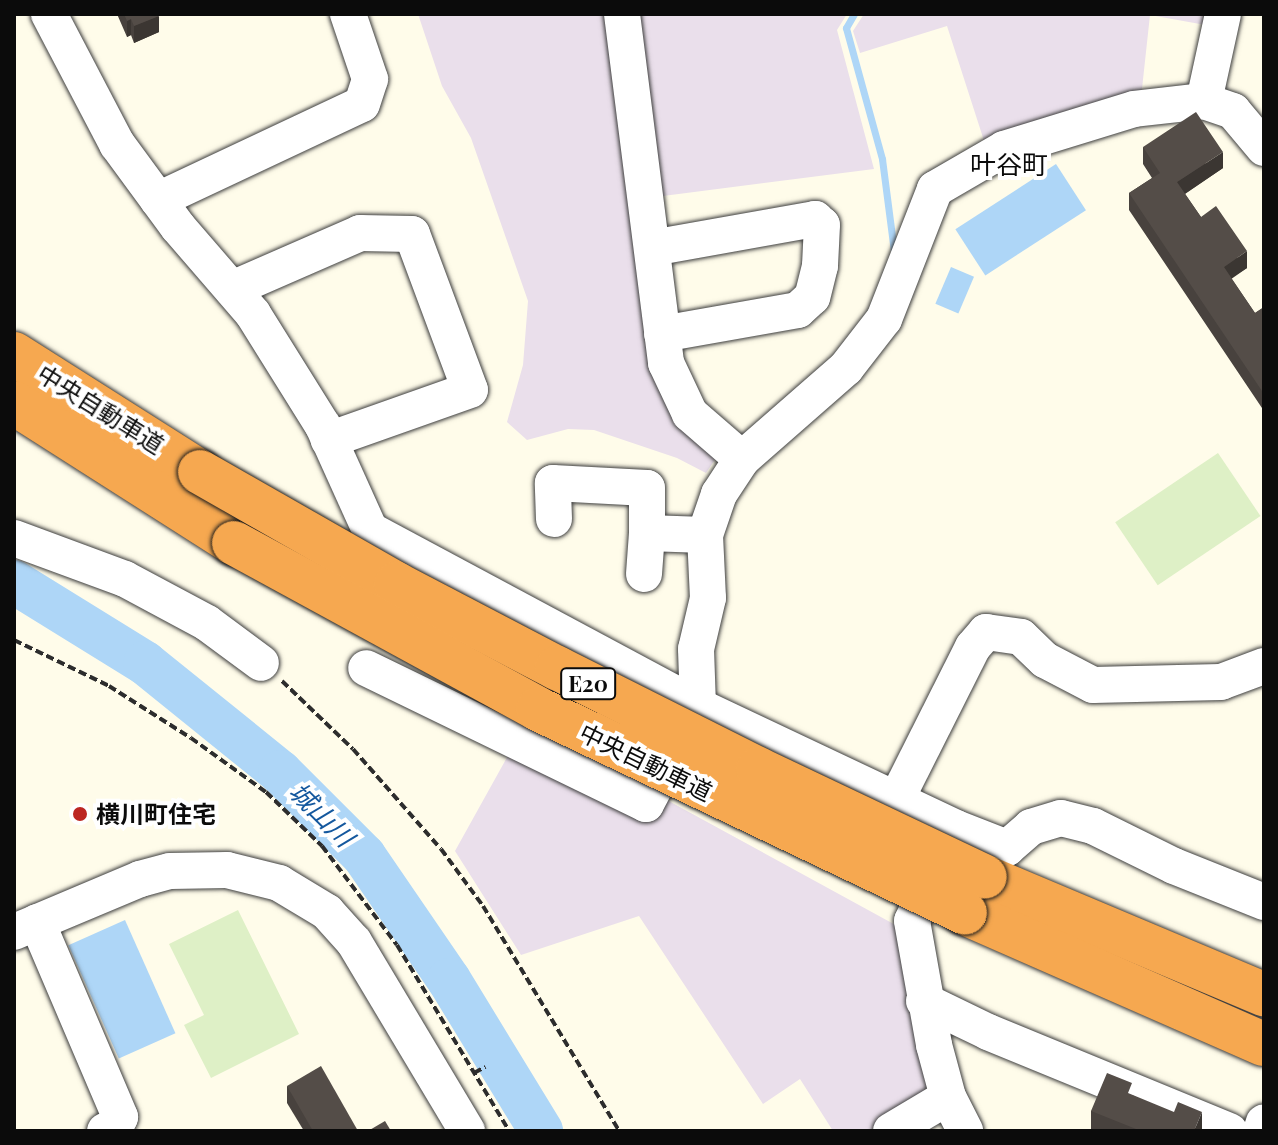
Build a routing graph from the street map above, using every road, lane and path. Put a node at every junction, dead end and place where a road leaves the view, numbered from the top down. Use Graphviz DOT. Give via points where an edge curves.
graph roads {
  1 [pos="49,14"];
  2 [pos="348,14"];
  3 [pos="622,14"];
  4 [pos="1223,14"];
  5 [pos="1204,101"];
  6 [pos="1264,148"];
  7 [pos="158,200"];
  8 [pos="652,248"];
  9 [pos="232,289"];
  10 [pos="662,334"];
  11 [pos="14,354"];
  12 [pos="14,403"];
  13 [pos="329,440"];
  14 [pos="742,459"];
  15 [pos="554,519"];
  16 [pos="647,533"];
  17 [pos="705,535"];
  18 [pos="14,538"];
  19 [pos="644,574"];
  20 [pos="261,663"];
  21 [pos="1264,666"];
  22 [pos="366,668"];
  23 [pos="698,706"];
  24 [pos="897,798"];
  25 [pos="956,828"];
  26 [pos="975,895"];
  27 [pos="366,900"];
  28 [pos="1264,902"];
  29 [pos="361,905"];
  30 [pos="26,927"];
  31 [pos="1264,994"];
  32 [pos="924,1001"];
  33 [pos="1264,1044"];
  34 [pos="485,1067"];
  35 [pos="474,1073"];
  36 [pos="948,1097"];
  37 [pos="1264,1122"];
  38 [pos="105,1131"];
  39 [pos="467,1131"];
  40 [pos="619,1131"];
  41 [pos="891,1131"];
  42 [pos="965,1131"];
  43 [pos="1229,1131"];
  44 [pos="1261,1131"];
  1 -- 7 [label="street" via="117,144"];
  2 -- 7 [label="street" via="370,79 362,104"];
  3 -- 8 [label="street"];
  4 -- 5 [label="street"];
  5 -- 6 [label="street" via="1233,111"];
  5 -- 14 [label="street" via="1134,109 1069,126 1004,149 935,189 884,319 846,368"];
  7 -- 9 [label="street"];
  8 -- 10 [label="street"];
  8 -- 10 [label="street" via="815,219 822,225 812,297 798,310"];
  9 -- 13 [label="street" via="253,314"];
  9 -- 13 [label="street" via="360,233 412,234 470,390"];
  10 -- 14 [label="street" via="666,363 690,414"];
  11 -- 26 [label="highway, 中央自動車道 / E20, bridge" via="200,472 396,584 758,769"];
  12 -- 26 [label="highway, 中央自動車道 / E20, bridge" via="234,543 538,709"];
  13 -- 23 [label="street" via="370,530"];
  14 -- 17 [label="street" via="719,494"];
  15 -- 16 [label="street" via="553,483 647,488"];
  16 -- 17 [label="street"];
  16 -- 19 [label="street"];
  17 -- 23 [label="street" via="708,598 696,649"];
  18 -- 20 [label="street" via="125,579 207,623"];
  20 -- 40 [label="path" via="353,749 441,849 483,906"];
  21 -- 24 [label="street" via="1221,682 1093,685 1045,660 1021,637 986,632 973,647"];
  22 -- 23 [label="street" via="646,804"];
  23 -- 24 [label="street"];
  24 -- 25 [label="street"];
  25 -- 28 [label="street" via="1007,848 1031,827 1061,818 1093,826"];
  25 -- 32 [label="street" via="912,921"];
  26 -- 31 [label="highway, 中央自動車道 / E20"];
  26 -- 33 [label="highway, 中央自動車道 / E20"];
  27 -- 29 [label="path"];
  30 -- 38 [label="street" via="120,1117"];
  30 -- 39 [label="street" via="170,871 227,870 279,883 327,912 354,942"];
  32 -- 36 [label="street"];
  32 -- 43 [label="street"];
  34 -- 35 [label="path"];
  36 -- 41 [label="street"];
  36 -- 42 [label="street"];
  37 -- 44 [label="street"];
}
